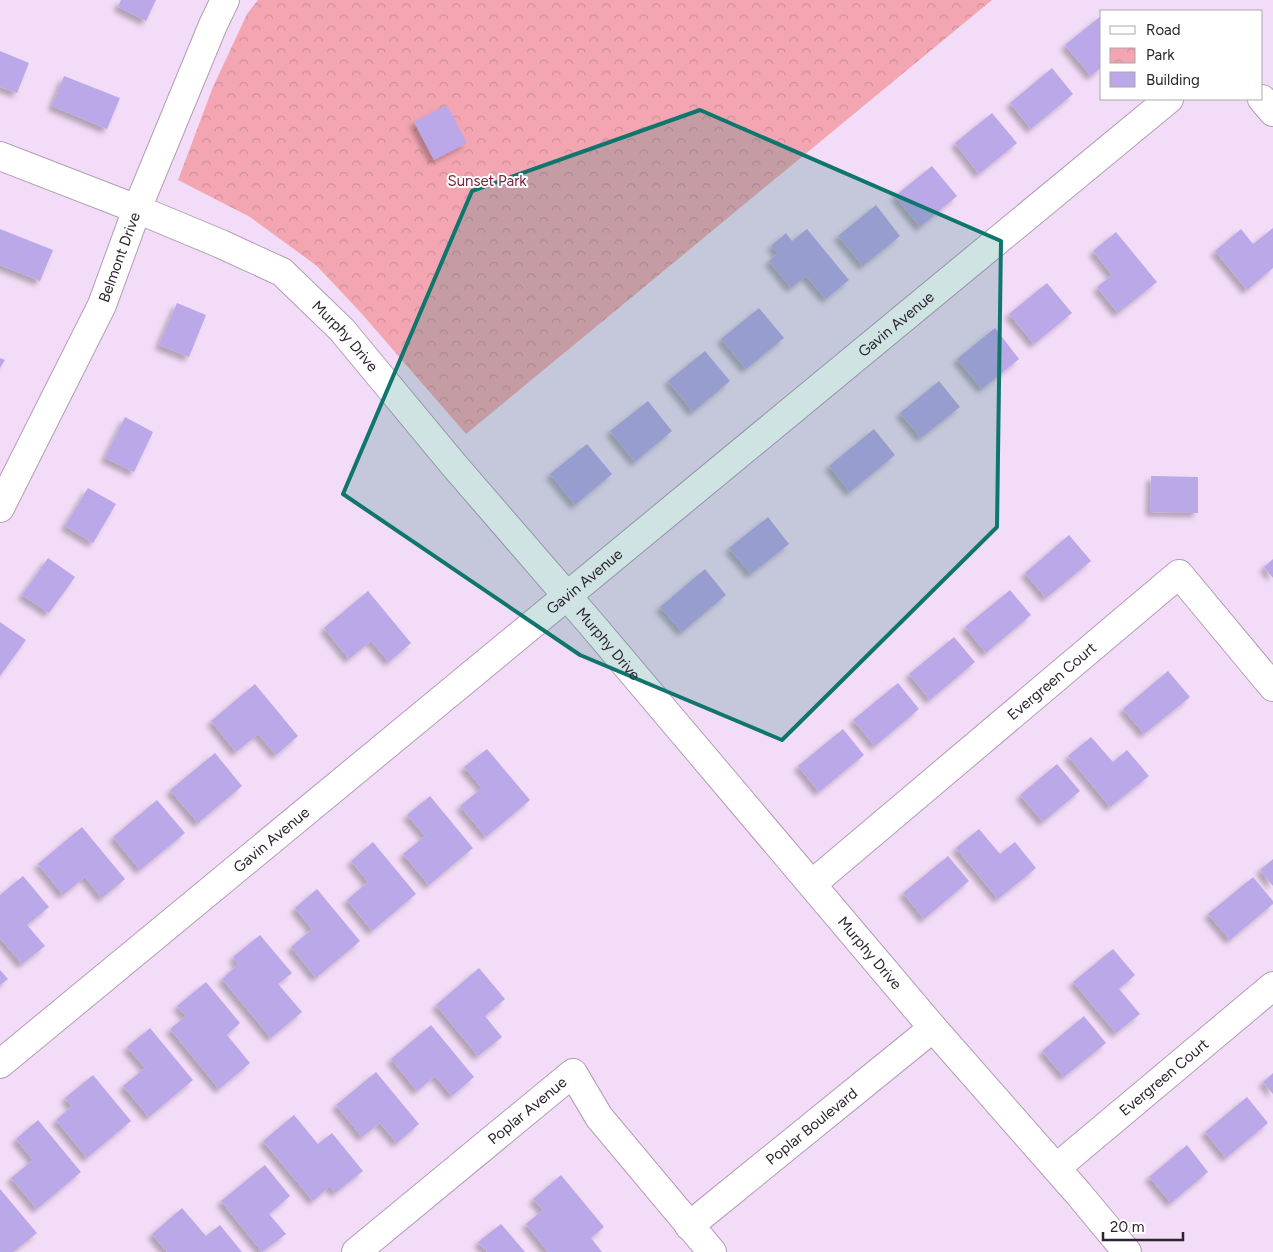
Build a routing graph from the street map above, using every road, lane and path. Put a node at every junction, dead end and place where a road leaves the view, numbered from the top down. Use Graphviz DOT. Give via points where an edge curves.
graph roads {
  1 [pos="225,0"];
  2 [pos="1168,100"];
  3 [pos="1263,100"];
  4 [pos="1273,112"];
  5 [pos="0,156"];
  6 [pos="137,209"];
  7 [pos="0,508"];
  8 [pos="568,596"];
  9 [pos="1273,687"];
  10 [pos="812,884"];
  11 [pos="1273,986"];
  12 [pos="932,1028"];
  13 [pos="0,1064"];
  14 [pos="1056,1168"];
  15 [pos="689,1226"];
  16 [pos="356,1252"];
  17 [pos="712,1252"];
  18 [pos="1127,1252"];
  1 -- 6 [label="street, Belmont Drive"];
  2 -- 8 [label="street, Gavin Avenue"];
  3 -- 4 [label="street"];
  5 -- 6 [label="street, Murphy Drive"];
  6 -- 7 [label="street, Belmont Drive" via="102,305"];
  6 -- 8 [label="street, Murphy Drive" via="282,272 342,330"];
  8 -- 10 [label="street, Murphy Drive"];
  8 -- 13 [label="street, Gavin Avenue"];
  9 -- 10 [label="street, Evergreen Court" via="1180,574"];
  10 -- 12 [label="street, Murphy Drive"];
  11 -- 14 [label="street, Evergreen Court"];
  12 -- 14 [label="street, Murphy Drive"];
  12 -- 15 [label="street, Poplar Boulevard"];
  14 -- 18 [label="street, Murphy Drive"];
  15 -- 16 [label="street, Poplar Avenue" via="600,1118 573,1073"];
  15 -- 17 [label="street"];
}
